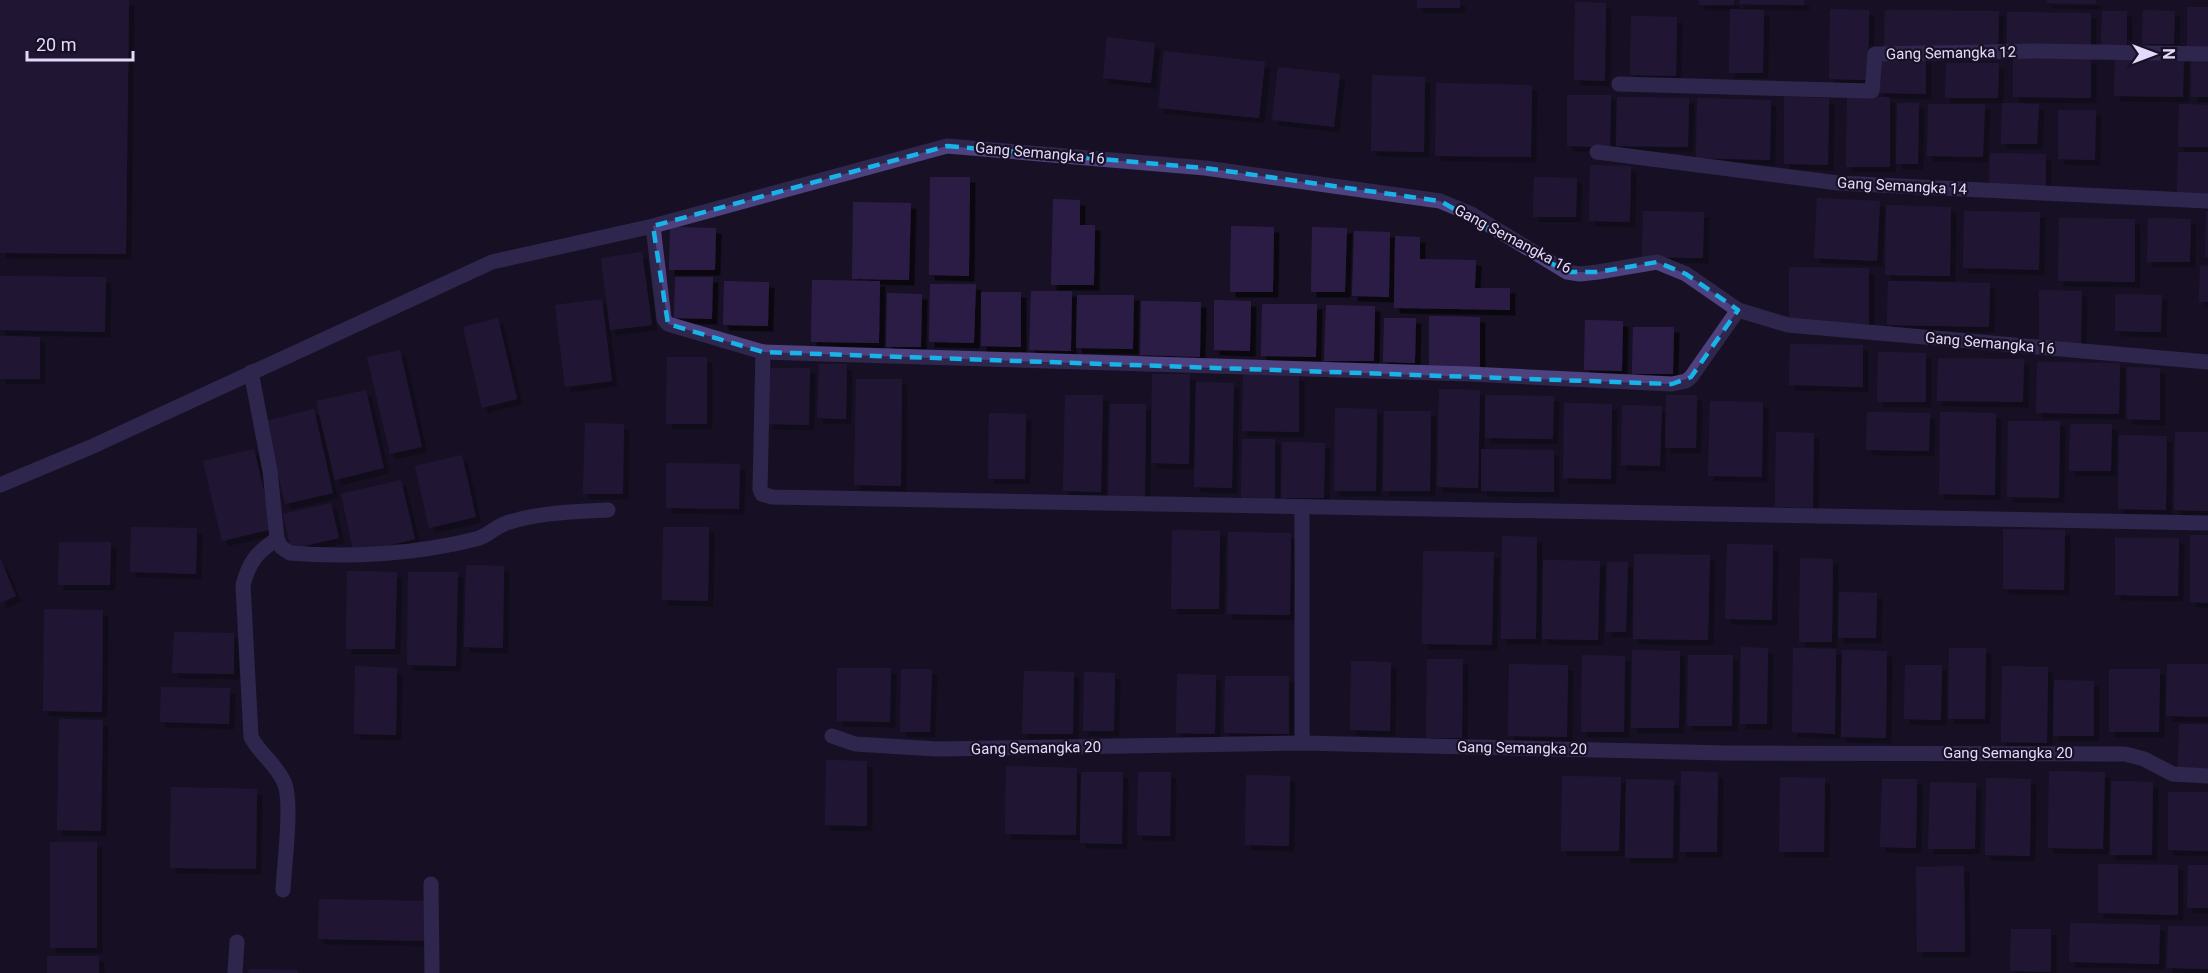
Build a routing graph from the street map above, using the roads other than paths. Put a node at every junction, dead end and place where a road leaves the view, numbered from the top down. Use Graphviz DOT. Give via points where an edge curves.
graph roads {
  1 [pos="2208,54"];
  2 [pos="1619,84"];
  3 [pos="1597,153"];
  4 [pos="2208,201"];
  5 [pos="653,226"];
  6 [pos="1738,310"];
  7 [pos="763,352"];
  8 [pos="2208,362"];
  9 [pos="251,372"];
  10 [pos="0,485"];
  11 [pos="1302,507"];
  12 [pos="608,510"];
  13 [pos="2208,523"];
  14 [pos="277,539"];
  15 [pos="832,736"];
  16 [pos="1302,743"];
  17 [pos="2208,776"];
  18 [pos="431,884"];
  19 [pos="283,890"];
  20 [pos="237,942"];
  21 [pos="235,973"];
  22 [pos="432,973"];
  1 -- 2 [label="street, Gang Semangka 12" via="1875,54 1872,91"];
  3 -- 4 [label="street, Gang Semangka 14" via="1838,183"];
  5 -- 6 [label="street, Gang Semangka 16" via="947,146 1205,168 1440,201 1471,214 1567,272 1598,272 1658,262 1686,274"];
  5 -- 7 [label="street" via="664,319 668,324"];
  5 -- 9 [label="street" via="492,262"];
  6 -- 7 [label="street" via="1691,377 1672,384"];
  6 -- 8 [label="street, Gang Semangka 16" via="1788,325"];
  7 -- 11 [label="street" via="760,489 767,495"];
  9 -- 10 [label="street"];
  9 -- 14 [label="street" via="270,471"];
  11 -- 13 [label="street"];
  11 -- 16 [label="street"];
  12 -- 14 [label="street" via="538,515 503,525 479,539 382,553 290,553"];
  14 -- 19 [label="street" via="258,551 243,585 251,737 286,785"];
  15 -- 16 [label="street, Gang Semangka 20" via="855,744 938,749"];
  16 -- 17 [label="street, Gang Semangka 20" via="1725,753 2125,754 2173,774"];
  18 -- 22 [label="street"];
  20 -- 21 [label="street"];
}
